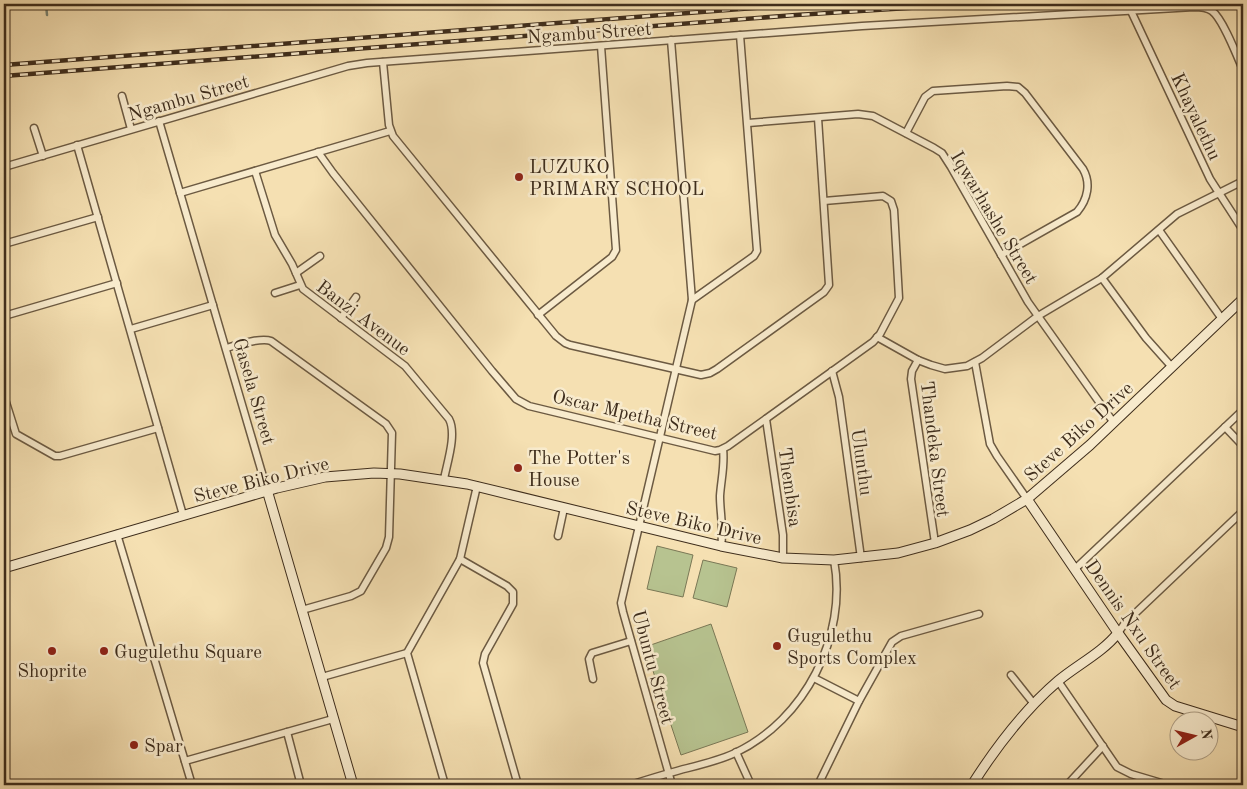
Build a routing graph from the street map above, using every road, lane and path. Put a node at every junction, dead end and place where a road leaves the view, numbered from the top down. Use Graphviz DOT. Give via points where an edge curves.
graph roads {
  1 [pos="1131,11"];
  2 [pos="740,35"];
  3 [pos="671,40"];
  4 [pos="601,46"];
  5 [pos="383,62"];
  6 [pos="1243,70"];
  7 [pos="122,96"];
  8 [pos="818,118"];
  9 [pos="160,121"];
  10 [pos="748,123"];
  11 [pos="34,128"];
  12 [pos="132,129"];
  13 [pos="390,131"];
  14 [pos="906,133"];
  15 [pos="77,145"];
  16 [pos="318,152"];
  17 [pos="43,156"];
  18 [pos="4,167"];
  19 [pos="255,171"];
  20 [pos="1243,181"];
  21 [pos="180,193"];
  22 [pos="1218,193"];
  23 [pos="824,201"];
  24 [pos="98,217"];
  25 [pos="1159,230"];
  26 [pos="1243,230"];
  27 [pos="4,244"];
  28 [pos="320,256"];
  29 [pos="1001,256"];
  30 [pos="296,273"];
  31 [pos="1102,278"];
  32 [pos="117,283"];
  33 [pos="300,285"];
  34 [pos="275,293"];
  35 [pos="356,297"];
  36 [pos="1243,299"];
  37 [pos="692,300"];
  38 [pos="213,305"];
  39 [pos="538,315"];
  40 [pos="4,316"];
  41 [pos="1038,316"];
  42 [pos="341,318"];
  43 [pos="1222,319"];
  44 [pos="131,329"];
  45 [pos="877,338"];
  46 [pos="226,348"];
  47 [pos="918,360"];
  48 [pos="975,362"];
  49 [pos="1171,366"];
  50 [pos="677,370"];
  51 [pos="832,371"];
  52 [pos="4,396"];
  53 [pos="1243,410"];
  54 [pos="766,419"];
  55 [pos="1114,423"];
  56 [pos="1225,427"];
  57 [pos="158,428"];
  58 [pos="660,438"];
  59 [pos="1243,446"];
  60 [pos="723,449"];
  61 [pos="390,473"];
  62 [pos="444,480"];
  63 [pos="478,486"];
  64 [pos="267,490"];
  65 [pos="1027,499"];
  66 [pos="564,508"];
  67 [pos="1243,511"];
  68 [pos="183,515"];
  69 [pos="639,526"];
  70 [pos="118,534"];
  71 [pos="558,536"];
  72 [pos="935,543"];
  73 [pos="722,546"];
  74 [pos="783,558"];
  75 [pos="861,558"];
  76 [pos="460,559"];
  77 [pos="834,560"];
  78 [pos="4,568"];
  79 [pos="1075,569"];
  80 [pos="302,610"];
  81 [pos="979,614"];
  82 [pos="1118,633"];
  83 [pos="631,641"];
  84 [pos="407,653"];
  85 [pos="1011,675"];
  86 [pos="322,677"];
  87 [pos="814,678"];
  88 [pos="593,679"];
  89 [pos="1058,681"];
  90 [pos="860,701"];
  91 [pos="1034,704"];
  92 [pos="333,719"];
  93 [pos="1243,727"];
  94 [pos="287,732"];
  95 [pos="1103,746"];
  96 [pos="736,752"];
  97 [pos="185,761"];
  98 [pos="668,774"];
  99 [pos="192,785"];
  100 [pos="301,785"];
  101 [pos="353,785"];
  102 [pos="445,785"];
  103 [pos="518,785"];
  104 [pos="630,785"];
  105 [pos="672,785"];
  106 [pos="751,785"];
  107 [pos="818,785"];
  108 [pos="972,785"];
  109 [pos="1067,785"];
  110 [pos="1168,785"];
  1 -- 2 [label="street, Ngambu Street"];
  1 -- 6 [label="street, Ngambu Street" via="1194,7 1210,10 1218,18"];
  1 -- 22 [label="street, Khayalethu"];
  2 -- 3 [label="street, Ngambu Street"];
  2 -- 10 [label="street"];
  3 -- 4 [label="street, Ngambu Street"];
  3 -- 37 [label="street, Ubuntu Street"];
  4 -- 5 [label="street, Ngambu Street"];
  4 -- 39 [label="street" via="616,250 612,257"];
  5 -- 9 [label="street, Ngambu Street" via="348,66"];
  5 -- 13 [label="street"];
  7 -- 12 [label="street"];
  8 -- 10 [label="street, Iqwarhashe Street"];
  8 -- 14 [label="street, Iqwarhashe Street" via="869,115"];
  8 -- 23 [label="street"];
  9 -- 12 [label="street, Ngambu Street"];
  9 -- 21 [label="street, Gasela Street"];
  10 -- 37 [label="street" via="757,251"];
  11 -- 17 [label="street"];
  12 -- 15 [label="street, Ngambu Street"];
  13 -- 16 [label="street"];
  13 -- 39 [label="street"];
  14 -- 29 [label="street, Iqwarhashe Street" via="934,148 947,160"];
  14 -- 29 [label="street" via="925,97 933,91 1008,86 1018,87 1025,93 1083,169 1089,184 1078,212"];
  15 -- 17 [label="street, Ngambu Street"];
  15 -- 24 [label="street"];
  16 -- 19 [label="street"];
  16 -- 58 [label="street, Oscar Mpetha Street" via="516,399 529,406"];
  17 -- 18 [label="street, Ngambu Street"];
  19 -- 21 [label="street"];
  19 -- 30 [label="street, Banzi Avenue" via="275,235"];
  20 -- 22 [label="street"];
  21 -- 38 [label="street, Gasela Street"];
  22 -- 25 [label="street" via="1184,210"];
  22 -- 26 [label="street, Khayalethu"];
  23 -- 45 [label="street, Oscar Mpetha Street" via="883,196 893,204 899,298"];
  23 -- 50 [label="street" via="830,280 827,289 710,373 701,375"];
  24 -- 27 [label="street"];
  24 -- 32 [label="street"];
  25 -- 31 [label="street"];
  25 -- 43 [label="street"];
  28 -- 30 [label="street"];
  29 -- 41 [label="street, Iqwarhashe Street"];
  30 -- 33 [label="street, Banzi Avenue"];
  31 -- 41 [label="street"];
  31 -- 49 [label="street"];
  32 -- 40 [label="street"];
  32 -- 44 [label="street"];
  33 -- 34 [label="street"];
  33 -- 42 [label="street, Banzi Avenue"];
  35 -- 42 [label="street"];
  36 -- 43 [label="main road, Steve Biko Drive"];
  37 -- 50 [label="street, Ubuntu Street"];
  38 -- 44 [label="street"];
  38 -- 46 [label="street, Gasela Street"];
  39 -- 50 [label="street" via="565,343"];
  41 -- 48 [label="street"];
  41 -- 55 [label="street, Iqwarhashe Street"];
  42 -- 62 [label="street, Banzi Avenue" via="405,366 449,419 452,435"];
  43 -- 49 [label="main road, Steve Biko Drive"];
  44 -- 57 [label="street"];
  45 -- 47 [label="street"];
  45 -- 51 [label="street, Oscar Mpetha Street"];
  46 -- 61 [label="street" via="268,339 386,424 392,433"];
  46 -- 64 [label="street, Gasela Street"];
  47 -- 48 [label="street" via="945,369"];
  47 -- 72 [label="street, Thandeka Street" via="911,379"];
  48 -- 65 [label="street" via="990,444"];
  49 -- 55 [label="main road, Steve Biko Drive"];
  50 -- 58 [label="street, Ubuntu Street"];
  51 -- 54 [label="street, Oscar Mpetha Street"];
  51 -- 75 [label="street, Ulunthu" via="839,397"];
  52 -- 57 [label="street" via="16,434 55,456"];
  53 -- 56 [label="street"];
  54 -- 60 [label="street, Oscar Mpetha Street"];
  54 -- 74 [label="street, Thembisa" via="783,534"];
  55 -- 65 [label="main road, Steve Biko Drive"];
  56 -- 59 [label="street"];
  56 -- 79 [label="street"];
  57 -- 68 [label="street"];
  58 -- 60 [label="street, Oscar Mpetha Street" via="715,451"];
  58 -- 69 [label="street, Ubuntu Street"];
  60 -- 73 [label="street" via="720,497"];
  61 -- 62 [label="main road, Steve Biko Drive"];
  61 -- 64 [label="main road, Steve Biko Drive" via="325,477"];
  61 -- 80 [label="street" via="388,543 364,586 351,596"];
  62 -- 63 [label="main road, Steve Biko Drive"];
  63 -- 66 [label="main road, Steve Biko Drive"];
  63 -- 76 [label="street"];
  64 -- 68 [label="main road, Steve Biko Drive"];
  64 -- 80 [label="main road, Gasela Street"];
  65 -- 72 [label="main road, Steve Biko Drive" via="993,519"];
  65 -- 79 [label="main road, Dennis Nxu Street"];
  66 -- 69 [label="main road, Steve Biko Drive"];
  66 -- 71 [label="street"];
  67 -- 82 [label="street"];
  68 -- 70 [label="main road, Steve Biko Drive"];
  69 -- 73 [label="main road, Steve Biko Drive"];
  69 -- 83 [label="street, Ubuntu Street" via="622,603"];
  70 -- 78 [label="main road, Steve Biko Drive"];
  70 -- 97 [label="street"];
  72 -- 75 [label="main road, Steve Biko Drive"];
  73 -- 74 [label="main road, Steve Biko Drive"];
  74 -- 77 [label="main road, Steve Biko Drive"];
  75 -- 77 [label="main road, Steve Biko Drive"];
  76 -- 84 [label="street"];
  76 -- 103 [label="street" via="513,592 513,604 483,663"];
  77 -- 87 [label="street" via="836,578 832,629"];
  79 -- 82 [label="main road, Dennis Nxu Street"];
  80 -- 86 [label="main road, Gasela Street"];
  81 -- 90 [label="street" via="896,638"];
  82 -- 89 [label="main road"];
  82 -- 93 [label="main road, Dennis Nxu Street" via="1170,703"];
  83 -- 88 [label="street" via="592,652"];
  83 -- 98 [label="street, Ubuntu Street"];
  84 -- 86 [label="street"];
  84 -- 102 [label="street"];
  85 -- 91 [label="street"];
  86 -- 92 [label="main road, Gasela Street"];
  87 -- 90 [label="street"];
  87 -- 96 [label="street" via="779,722"];
  89 -- 91 [label="main road"];
  89 -- 95 [label="street"];
  90 -- 107 [label="street"];
  91 -- 108 [label="main road"];
  92 -- 94 [label="street"];
  92 -- 101 [label="main road, Gasela Street"];
  94 -- 97 [label="street"];
  94 -- 100 [label="street"];
  95 -- 109 [label="street"];
  95 -- 110 [label="street" via="1119,769"];
  96 -- 98 [label="street"];
  96 -- 106 [label="street"];
  97 -- 99 [label="street"];
  98 -- 104 [label="street"];
  98 -- 105 [label="street, Ubuntu Street"];
}
